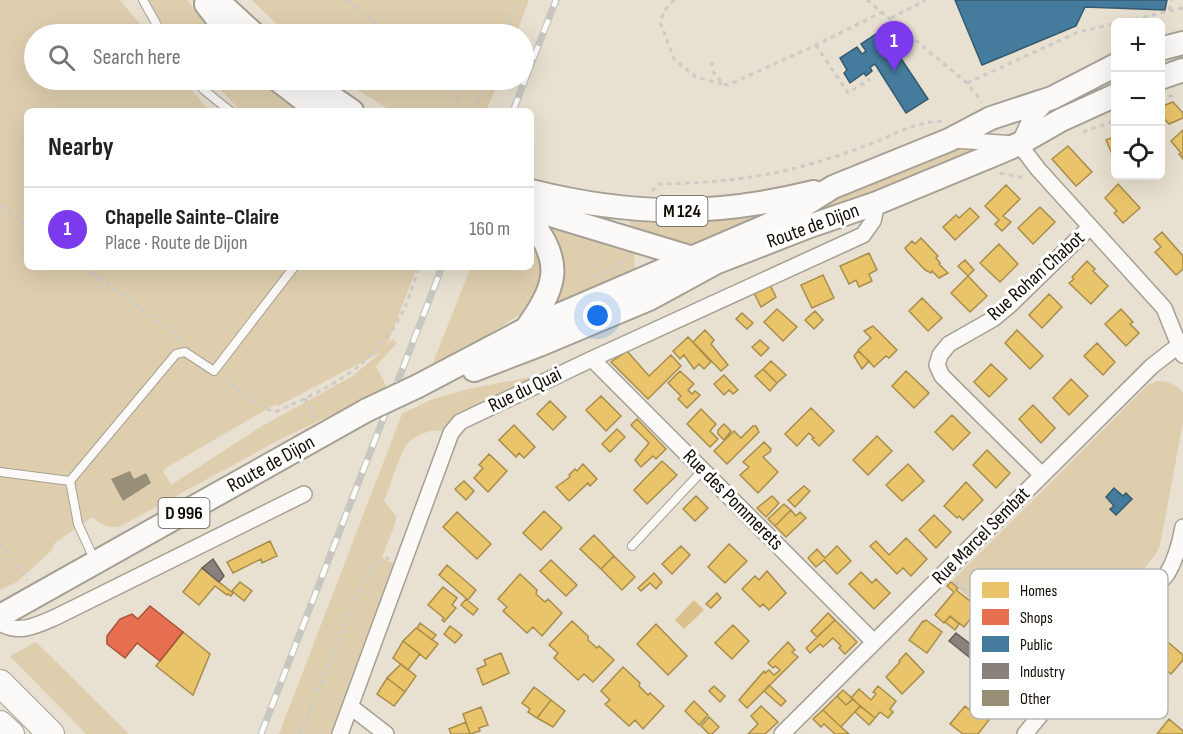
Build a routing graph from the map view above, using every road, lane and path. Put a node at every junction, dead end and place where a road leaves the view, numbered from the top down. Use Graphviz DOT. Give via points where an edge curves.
graph roads {
  1 [pos="143,0"];
  2 [pos="204,0"];
  3 [pos="217,0"];
  4 [pos="348,0"];
  5 [pos="518,0"];
  6 [pos="674,0"];
  7 [pos="867,0"];
  8 [pos="926,0"];
  9 [pos="1172,0"];
  10 [pos="1183,8"];
  11 [pos="1170,10"];
  12 [pos="882,12"];
  13 [pos="891,18"];
  14 [pos="156,24"];
  15 [pos="222,24"];
  16 [pos="243,24"];
  17 [pos="376,24"];
  18 [pos="509,24"];
  19 [pos="1183,43"];
  20 [pos="816,45"];
  21 [pos="1165,49"];
  22 [pos="712,62"];
  23 [pos="1111,68"];
  24 [pos="1183,70"];
  25 [pos="1165,77"];
  26 [pos="870,80"];
  27 [pos="967,83"];
  28 [pos="723,84"];
  29 [pos="204,90"];
  30 [pos="291,90"];
  31 [pos="322,90"];
  32 [pos="455,90"];
  33 [pos="483,90"];
  34 [pos="1111,96"];
  35 [pos="1052,98"];
  36 [pos="226,108"];
  37 [pos="314,108"];
  38 [pos="348,108"];
  39 [pos="461,108"];
  40 [pos="475,108"];
  41 [pos="987,108"];
  42 [pos="949,140"];
  43 [pos="1019,144"];
  44 [pos="832,187"];
  45 [pos="534,192"];
  46 [pos="877,202"];
  47 [pos="593,205"];
  48 [pos="0,206"];
  49 [pos="534,209"];
  50 [pos="24,223"];
  51 [pos="534,225"];
  52 [pos="1090,227"];
  53 [pos="638,242"];
  54 [pos="692,257"];
  55 [pos="715,263"];
  56 [pos="88,270"];
  57 [pos="292,270"];
  58 [pos="418,270"];
  59 [pos="638,281"];
  60 [pos="611,315"];
  61 [pos="1176,316"];
  62 [pos="526,329"];
  63 [pos="1181,348"];
  64 [pos="185,352"];
  65 [pos="592,359"];
  66 [pos="214,371"];
  67 [pos="418,386"];
  68 [pos="305,398"];
  69 [pos="318,427"];
  70 [pos="703,470"];
  71 [pos="0,471"];
  72 [pos="1042,475"];
  73 [pos="70,480"];
  74 [pos="304,494"];
  75 [pos="1183,527"];
  76 [pos="0,543"];
  77 [pos="632,546"];
  78 [pos="96,562"];
  79 [pos="403,565"];
  80 [pos="1178,569"];
  81 [pos="944,573"];
  82 [pos="31,586"];
  83 [pos="970,594"];
  84 [pos="0,616"];
  85 [pos="0,623"];
  86 [pos="874,642"];
  87 [pos="0,683"];
  88 [pos="351,706"];
  89 [pos="1037,719"];
  90 [pos="0,724"];
  91 [pos="10,734"];
  92 [pos="51,734"];
  93 [pos="300,734"];
  94 [pos="340,734"];
  95 [pos="386,734"];
  96 [pos="782,734"];
  97 [pos="1025,734"];
  1 -- 14 [label="lane"];
  2 -- 15 [label="main road"];
  3 -- 16 [label="main road"];
  4 -- 17 [label="path"];
  5 -- 18 [label="path"];
  6 -- 28 [label="path" via="660,22 674,59 696,77"];
  7 -- 12 [label="path"];
  8 -- 13 [label="path"];
  9 -- 11 [label="path"];
  10 -- 11 [label="path"];
  11 -- 27 [label="path" via="1078,32"];
  12 -- 13 [label="path"];
  12 -- 20 [label="path"];
  13 -- 27 [label="path"];
  19 -- 21 [label="main road"];
  20 -- 26 [label="path" via="848,93"];
  20 -- 28 [label="path"];
  22 -- 28 [label="path" via="712,70"];
  23 -- 35 [label="main road, Route de Dijon"];
  24 -- 25 [label="main road"];
  27 -- 41 [label="path"];
  29 -- 36 [label="lane"];
  30 -- 37 [label="main road"];
  31 -- 38 [label="main road"];
  32 -- 39 [label="path"];
  33 -- 40 [label="path"];
  34 -- 43 [label="main road, Route de Dijon"];
  35 -- 42 [label="main road, Route de Dijon" via="991,118"];
  35 -- 43 [label="street" via="1033,115"];
  42 -- 43 [label="street, Route de Dijon"];
  42 -- 44 [label="main road, Route de Dijon"];
  43 -- 46 [label="main road, Route de Dijon"];
  43 -- 52 [label="street"];
  44 -- 47 [label="main road, M 124" via="737,208 642,210"];
  44 -- 54 [label="main road, Route de Dijon" via="768,225"];
  45 -- 47 [label="main road, M 124"];
  46 -- 55 [label="main road, Route de Dijon"];
  46 -- 65 [label="street, Rue du Quai" via="873,221 863,235"];
  47 -- 53 [label="main road, M 124"];
  48 -- 50 [label="path"];
  49 -- 53 [label="main road, M 124"];
  51 -- 62 [label="main road" via="551,256 553,271 549,294"];
  52 -- 61 [label="street"];
  52 -- 72 [label="street, Rue Rohan Chabot" via="1010,305 949,344 936,365 942,376"];
  53 -- 54 [label="main road, M 124"];
  53 -- 59 [label="main road, Route de Dijon / M 124" via="642,265"];
  54 -- 55 [label="main road, M 124"];
  54 -- 59 [label="main road, Route de Dijon"];
  55 -- 60 [label="main road, Route de Dijon"];
  56 -- 64 [label="path" via="177,335"];
  57 -- 66 [label="lane"];
  58 -- 68 [label="path" via="403,310 383,344 354,372"];
  59 -- 60 [label="main road, Route de Dijon / M 124"];
  59 -- 62 [label="main road, Route de Dijon"];
  60 -- 67 [label="main road, Route de Dijon" via="468,372"];
  61 -- 63 [label="street"];
  62 -- 67 [label="main road, Route de Dijon"];
  63 -- 72 [label="street, Rue Marcel Sembat" via="1152,366"];
  64 -- 66 [label="lane"];
  64 -- 73 [label="lane" via="176,354"];
  65 -- 70 [label="street, Rue des Pommerets"];
  65 -- 79 [label="street, Rue du Quai" via="455,427"];
  66 -- 68 [label="path" via="275,412"];
  67 -- 78 [label="main road, Route de Dijon / D 996, bridge" via="367,410"];
  68 -- 69 [label="path"];
  70 -- 77 [label="lane"];
  70 -- 86 [label="street, Rue des Pommerets"];
  71 -- 73 [label="lane"];
  72 -- 81 [label="street, Rue Marcel Sembat"];
  73 -- 78 [label="lane" via="78,525"];
  74 -- 85 [label="street" via="56,617 22,629"];
  75 -- 80 [label="street"];
  76 -- 82 [label="path"];
  78 -- 84 [label="main road, Route de Dijon / D 996"];
  79 -- 88 [label="street, Rue du Quai"];
  79 -- 93 [label="path" via="386,558 368,575"];
  81 -- 83 [label="path"];
  81 -- 86 [label="street, Rue Marcel Sembat"];
  86 -- 96 [label="street, Rue Marcel Sembat"];
  87 -- 92 [label="highway"];
  88 -- 94 [label="street, Rue du Quai"];
  88 -- 95 [label="street"];
  89 -- 97 [label="street"];
  90 -- 91 [label="highway"];
}
